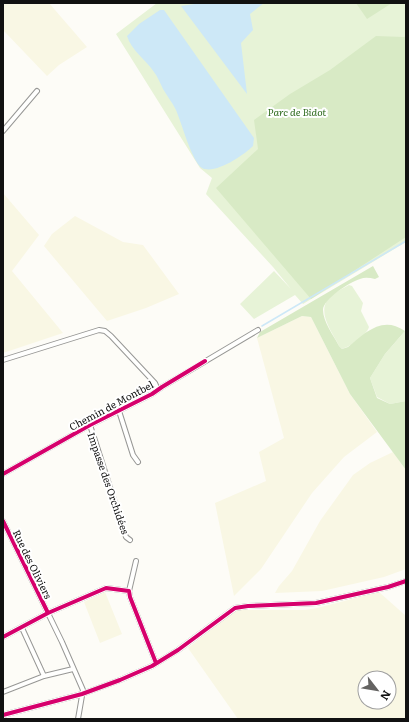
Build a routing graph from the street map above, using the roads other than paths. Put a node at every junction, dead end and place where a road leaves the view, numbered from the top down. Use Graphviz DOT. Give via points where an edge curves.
graph roads {
  1 [pos="37,91"];
  2 [pos="3,131"];
  3 [pos="258,330"];
  4 [pos="3,360"];
  5 [pos="158,390"];
  6 [pos="120,411"];
  7 [pos="90,425"];
  8 [pos="138,462"];
  9 [pos="3,474"];
  10 [pos="3,521"];
  11 [pos="130,540"];
  12 [pos="136,561"];
  13 [pos="406,581"];
  14 [pos="129,590"];
  15 [pos="48,613"];
  16 [pos="22,628"];
  17 [pos="3,637"];
  18 [pos="156,663"];
  19 [pos="73,669"];
  20 [pos="44,676"];
  21 [pos="3,692"];
  22 [pos="82,694"];
  23 [pos="3,716"];
  24 [pos="78,719"];
  1 -- 2 [label="street"];
  3 -- 5 [label="street, Chemin de Montbel"];
  4 -- 5 [label="street" via="99,330 105,331 155,383"];
  5 -- 6 [label="street, Chemin de Montbel"];
  6 -- 7 [label="street, Chemin de Montbel"];
  6 -- 8 [label="street" via="133,456"];
  7 -- 9 [label="street, Chemin de Montbel"];
  7 -- 11 [label="street, Impasse des Orchidées" via="126,537"];
  10 -- 15 [label="street, Rue des Oliviers"];
  12 -- 14 [label="street"];
  13 -- 18 [label="street" via="316,603 234,608 178,650"];
  14 -- 15 [label="street" via="106,588"];
  14 -- 18 [label="street"];
  15 -- 16 [label="street"];
  15 -- 19 [label="street, Rue des Oliviers"];
  16 -- 17 [label="street"];
  16 -- 20 [label="street"];
  18 -- 22 [label="street"];
  19 -- 20 [label="street"];
  19 -- 22 [label="street, Rue des Oliviers" via="83,690"];
  20 -- 21 [label="street"];
  22 -- 23 [label="street"];
  22 -- 24 [label="street"];
}
